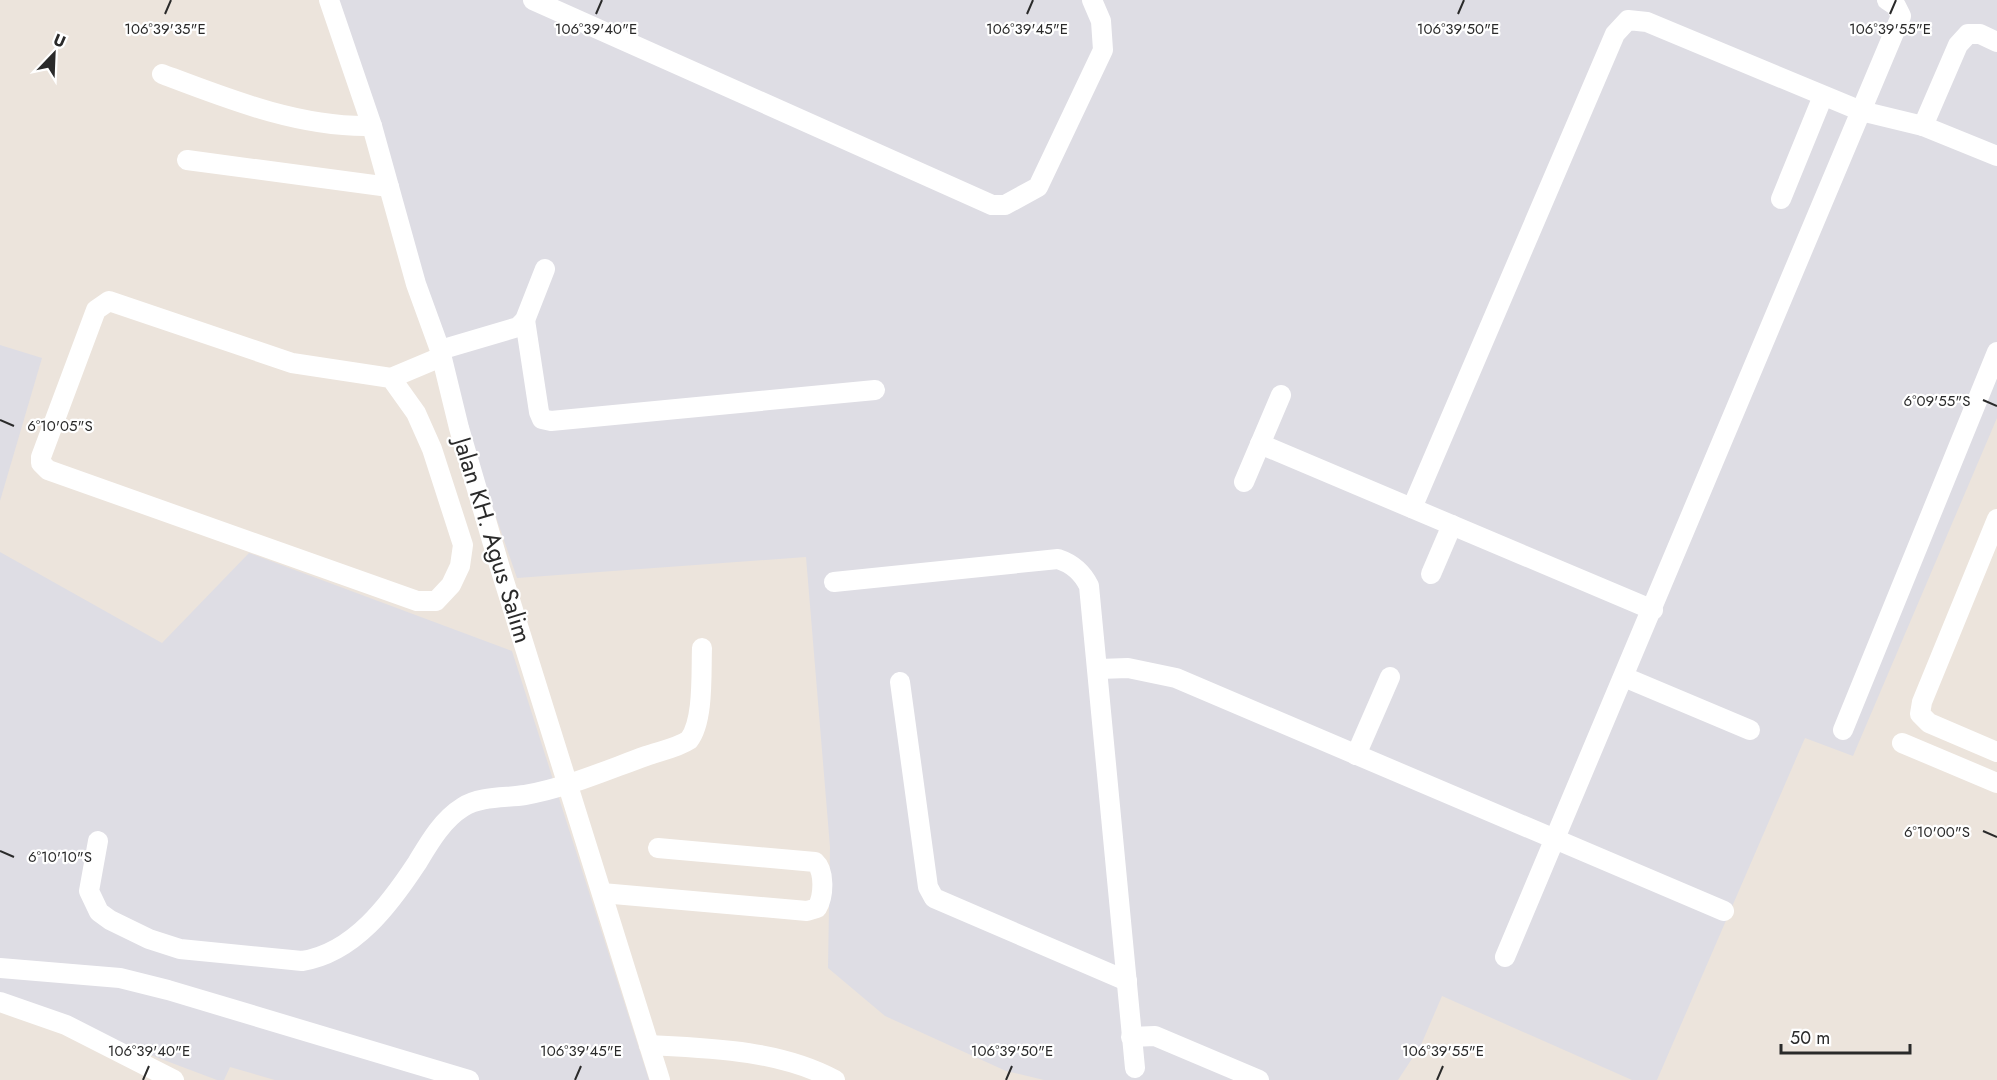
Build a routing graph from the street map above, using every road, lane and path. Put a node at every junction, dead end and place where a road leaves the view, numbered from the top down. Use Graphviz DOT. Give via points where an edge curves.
graph roads {
  1 [pos="329,0"];
  2 [pos="1092,0"];
  3 [pos="1887,0"];
  4 [pos="540,2"];
  5 [pos="1997,42"];
  6 [pos="162,74"];
  7 [pos="1823,96"];
  8 [pos="1862,111"];
  9 [pos="372,126"];
  10 [pos="1923,126"];
  11 [pos="1997,156"];
  12 [pos="187,160"];
  13 [pos="389,187"];
  14 [pos="1781,199"];
  15 [pos="545,269"];
  16 [pos="525,320"];
  17 [pos="1997,352"];
  18 [pos="440,354"];
  19 [pos="391,378"];
  20 [pos="875,390"];
  21 [pos="1281,395"];
  22 [pos="1260,444"];
  23 [pos="1244,482"];
  24 [pos="1412,508"];
  25 [pos="1997,519"];
  26 [pos="1452,525"];
  27 [pos="1431,574"];
  28 [pos="834,582"];
  29 [pos="1653,610"];
  30 [pos="702,648"];
  31 [pos="1099,669"];
  32 [pos="1390,676"];
  33 [pos="1624,677"];
  34 [pos="900,682"];
  35 [pos="1750,730"];
  36 [pos="1843,730"];
  37 [pos="1902,743"];
  38 [pos="1997,752"];
  39 [pos="1356,755"];
  40 [pos="567,783"];
  41 [pos="1997,783"];
  42 [pos="1555,839"];
  43 [pos="98,841"];
  44 [pos="658,848"];
  45 [pos="602,893"];
  46 [pos="1724,911"];
  47 [pos="1505,957"];
  48 [pos="0,968"];
  49 [pos="1127,981"];
  50 [pos="0,1002"];
  51 [pos="1131,1037"];
  52 [pos="649,1044"];
  53 [pos="1135,1068"];
  54 [pos="174,1080"];
  55 [pos="469,1080"];
  56 [pos="660,1080"];
  57 [pos="835,1080"];
  58 [pos="1259,1080"];
  1 -- 9 [label="street, Jalan KH. Agus Salim"];
  2 -- 4 [label="street" via="1101,21 1103,50 1038,188 1005,205 992,205"];
  3 -- 8 [label="street" via="1901,16"];
  5 -- 10 [label="street" via="1980,34 1968,34 1963,39"];
  6 -- 9 [label="street" via="221,97 287,116 350,127"];
  7 -- 8 [label="street"];
  7 -- 14 [label="street"];
  7 -- 24 [label="street" via="1647,22 1628,20 1615,34"];
  8 -- 10 [label="street"];
  8 -- 29 [label="street"];
  9 -- 13 [label="street, Jalan KH. Agus Salim"];
  10 -- 11 [label="street"];
  12 -- 13 [label="street"];
  13 -- 18 [label="street, Jalan KH. Agus Salim"];
  15 -- 16 [label="street"];
  16 -- 18 [label="street" via="518,327"];
  16 -- 20 [label="street" via="539,412 542,419 551,421"];
  17 -- 36 [label="street"];
  18 -- 19 [label="street"];
  18 -- 40 [label="street, Jalan KH. Agus Salim" via="462,439"];
  19 -- 19 [label="street" via="416,413 432,449 463,545 460,566 451,585 436,601 417,601 48,470 41,463 96,310 109,301 292,363"];
  21 -- 22 [label="street"];
  22 -- 23 [label="street"];
  22 -- 24 [label="street"];
  24 -- 26 [label="street"];
  25 -- 38 [label="street" via="1920,714 1929,723"];
  26 -- 27 [label="street"];
  26 -- 29 [label="street"];
  28 -- 31 [label="street" via="1058,559 1068,562 1089,586"];
  29 -- 33 [label="street"];
  30 -- 40 [label="street" via="699,713 689,740"];
  31 -- 39 [label="street" via="1128,668 1176,678"];
  31 -- 49 [label="street"];
  32 -- 39 [label="street"];
  33 -- 35 [label="street"];
  33 -- 42 [label="street"];
  34 -- 49 [label="street" via="928,887 934,898"];
  37 -- 41 [label="street"];
  39 -- 42 [label="street"];
  40 -- 43 [label="street" via="464,806 443,825 399,891 367,926 326,955 302,962 180,949 110,920 99,912 88,891"];
  40 -- 45 [label="street, Jalan KH. Agus Salim"];
  42 -- 46 [label="street"];
  42 -- 47 [label="street"];
  44 -- 45 [label="street" via="815,862 821,877 820,904 807,910"];
  45 -- 52 [label="street, Jalan KH. Agus Salim"];
  48 -- 55 [label="street" via="120,978"];
  49 -- 51 [label="street"];
  50 -- 54 [label="street" via="66,1025"];
  51 -- 53 [label="street"];
  51 -- 58 [label="street" via="1155,1036"];
  52 -- 56 [label="street, Jalan KH. Agus Salim"];
  52 -- 57 [label="street" via="751,1054 818,1071"];
}
